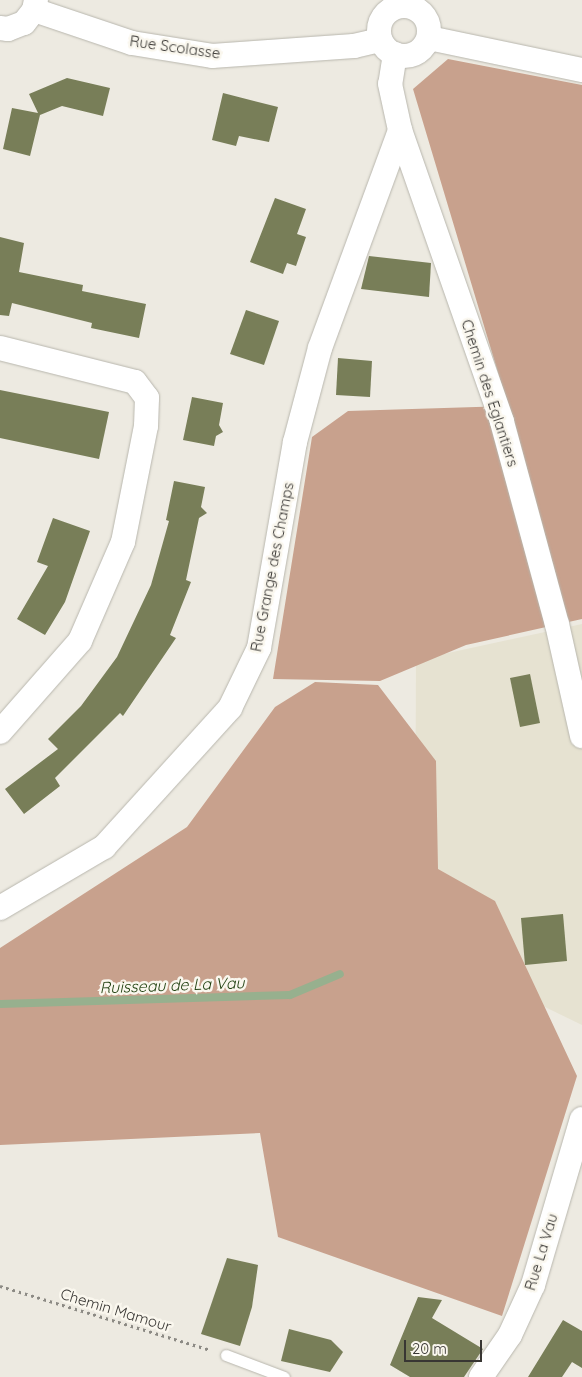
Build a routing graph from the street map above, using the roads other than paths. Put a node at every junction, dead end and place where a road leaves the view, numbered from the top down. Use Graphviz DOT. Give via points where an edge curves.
graph roads {
  1 [pos="418,4"];
  2 [pos="35,5"];
  3 [pos="0,28"];
  4 [pos="428,38"];
  5 [pos="388,47"];
  6 [pos="582,70"];
  7 [pos="400,130"];
  8 [pos="0,348"];
  9 [pos="0,732"];
  10 [pos="582,736"];
  11 [pos="0,908"];
  12 [pos="582,1119"];
  13 [pos="226,1355"];
  14 [pos="284,1377"];
  15 [pos="481,1377"];
  1 -- 4 [label="street" via="429,26"];
  1 -- 5 [label="street" via="388,13 379,28"];
  2 -- 3 [label="street" via="24,23 8,29"];
  2 -- 5 [label="street, Rue Scolasse" via="132,43 212,56 354,46"];
  4 -- 5 [label="street" via="415,54"];
  4 -- 6 [label="street"];
  5 -- 7 [label="street, Chemin des Eglantiers" via="390,84"];
  7 -- 10 [label="street, Chemin des Eglantiers" via="502,422"];
  7 -- 11 [label="street, Rue Grange des Champs" via="320,348 296,442 259,648 230,708 104,847"];
  8 -- 9 [label="street" via="135,382 147,398 146,426 124,542 80,641"];
  12 -- 15 [label="street, Rue La Vau" via="533,1286 510,1335"];
  13 -- 14 [label="lane"];
}
